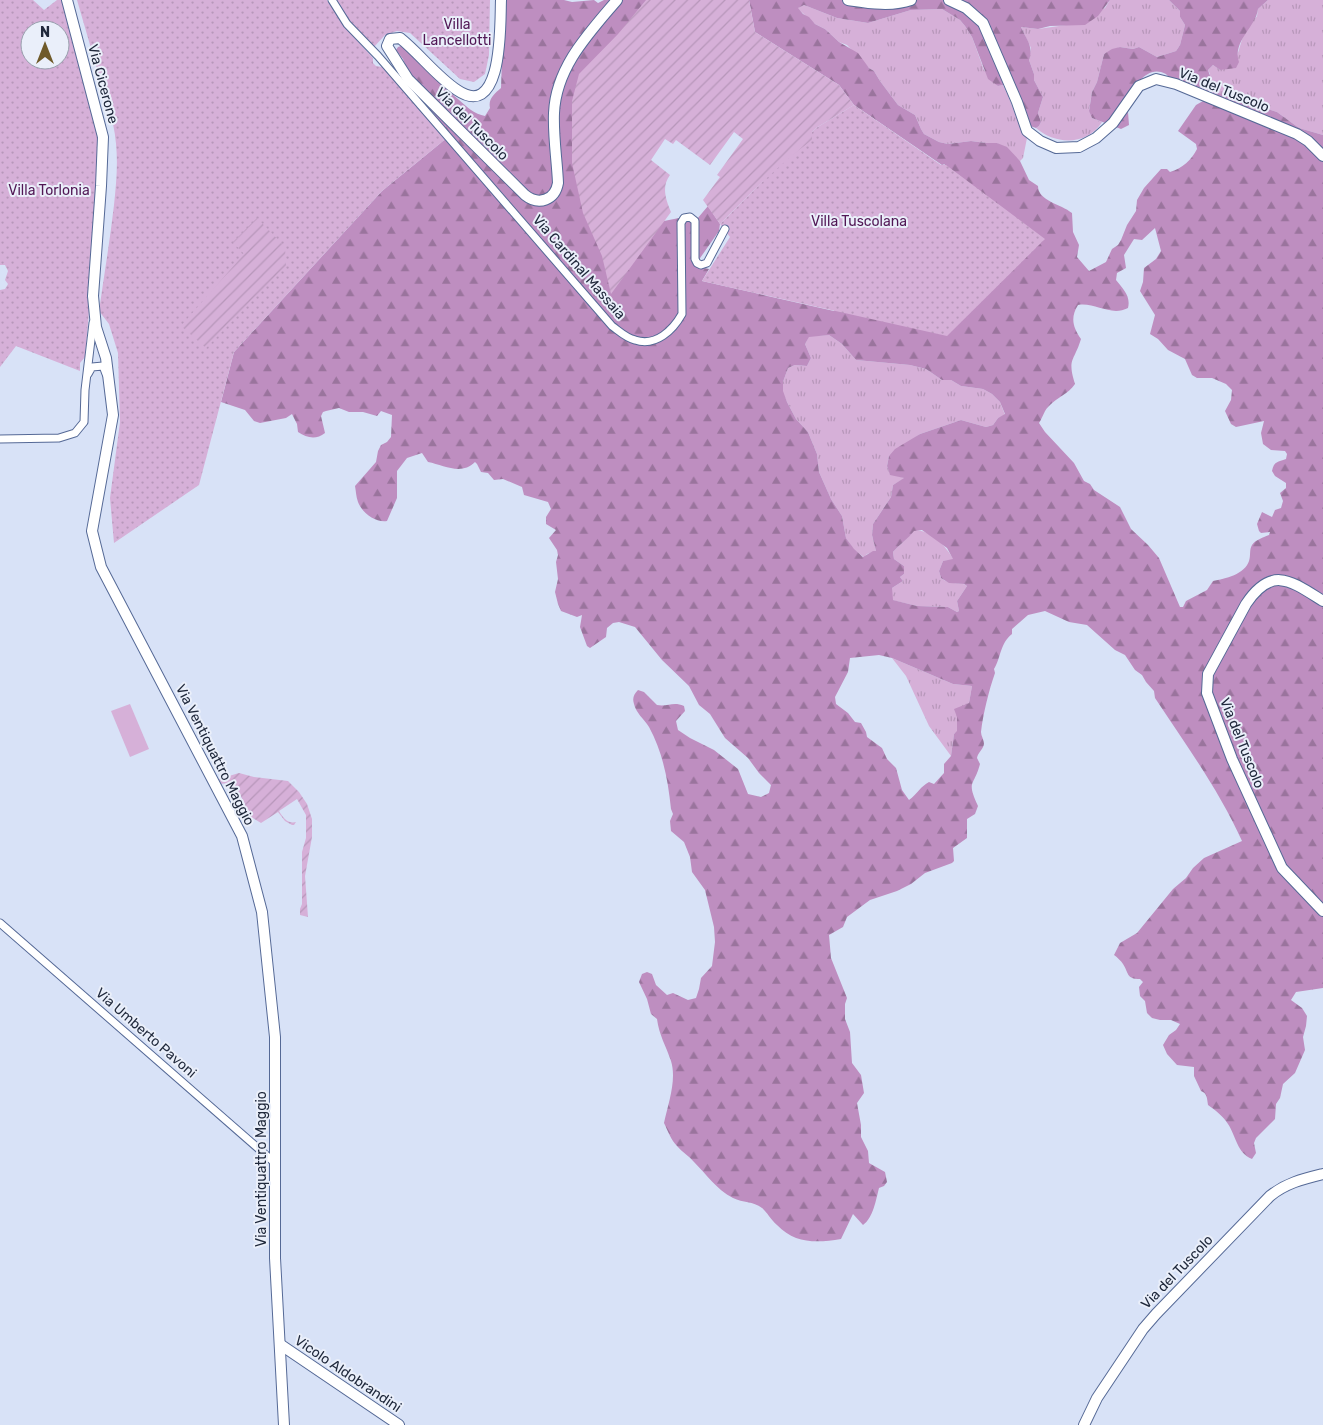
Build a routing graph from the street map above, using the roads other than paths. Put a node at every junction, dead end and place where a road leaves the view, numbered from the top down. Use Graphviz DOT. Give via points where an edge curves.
graph roads {
  1 [pos="67,0"];
  2 [pos="332,0"];
  3 [pos="501,0"];
  4 [pos="617,0"];
  5 [pos="848,0"];
  6 [pos="911,0"];
  7 [pos="948,0"];
  8 [pos="388,50"];
  9 [pos="378,56"];
  10 [pos="1323,156"];
  11 [pos="724,229"];
  12 [pos="93,296"];
  13 [pos="94,308"];
  14 [pos="86,376"];
  15 [pos="108,378"];
  16 [pos="0,439"];
  17 [pos="1323,601"];
  18 [pos="1323,911"];
  19 [pos="0,923"];
  20 [pos="275,1163"];
  21 [pos="1323,1174"];
  22 [pos="281,1345"];
  23 [pos="284,1425"];
  24 [pos="399,1425"];
  25 [pos="1084,1425"];
  1 -- 12 [label="street, Via Cicerone" via="103,137"];
  2 -- 9 [label="street, Via Cardinal Massaia" via="347,24"];
  3 -- 8 [label="street, Via del Tuscolo" via="496,71 490,84 478,94 457,90 400,38 390,39"];
  4 -- 8 [label="street, Via del Tuscolo" via="575,52 558,89 554,113 558,183 554,195 543,201 525,195 408,79"];
  5 -- 6 [label="street" via="874,4"];
  7 -- 10 [label="street, Via del Tuscolo" via="966,8 983,24 1027,131 1056,148 1079,147 1096,138 1113,123 1139,86 1156,79 1176,84 1297,134"];
  8 -- 9 [label="street"];
  9 -- 11 [label="street, Via Cardinal Massaia" via="623,335 636,341 650,341 664,336 682,314 684,218 690,217 695,221 695,259 701,265 708,261"];
  12 -- 13 [label="street, Via Ventiquattro Maggio"];
  13 -- 14 [label="street"];
  13 -- 15 [label="street, Via Ventiquattro Maggio"];
  14 -- 15 [label="street" via="92,367 103,366"];
  14 -- 16 [label="street" via="84,422 75,433 59,438"];
  15 -- 20 [label="street, Via Ventiquattro Maggio" via="112,415 92,531 101,567 242,836 262,912 275,1037"];
  17 -- 18 [label="street, Via del Tuscolo" via="1284,579 1262,586 1252,594 1212,666 1207,688 1232,759 1282,868"];
  19 -- 20 [label="street, Via Umberto Pavoni"];
  20 -- 22 [label="street, Via Ventiquattro Maggio"];
  21 -- 25 [label="street, Via del Tuscolo" via="1297,1180 1270,1196 1156,1314 1143,1328 1097,1398"];
  22 -- 23 [label="street, Via Ventiquattro Maggio"];
  22 -- 24 [label="street, Vicolo Aldobrandini"];
}
